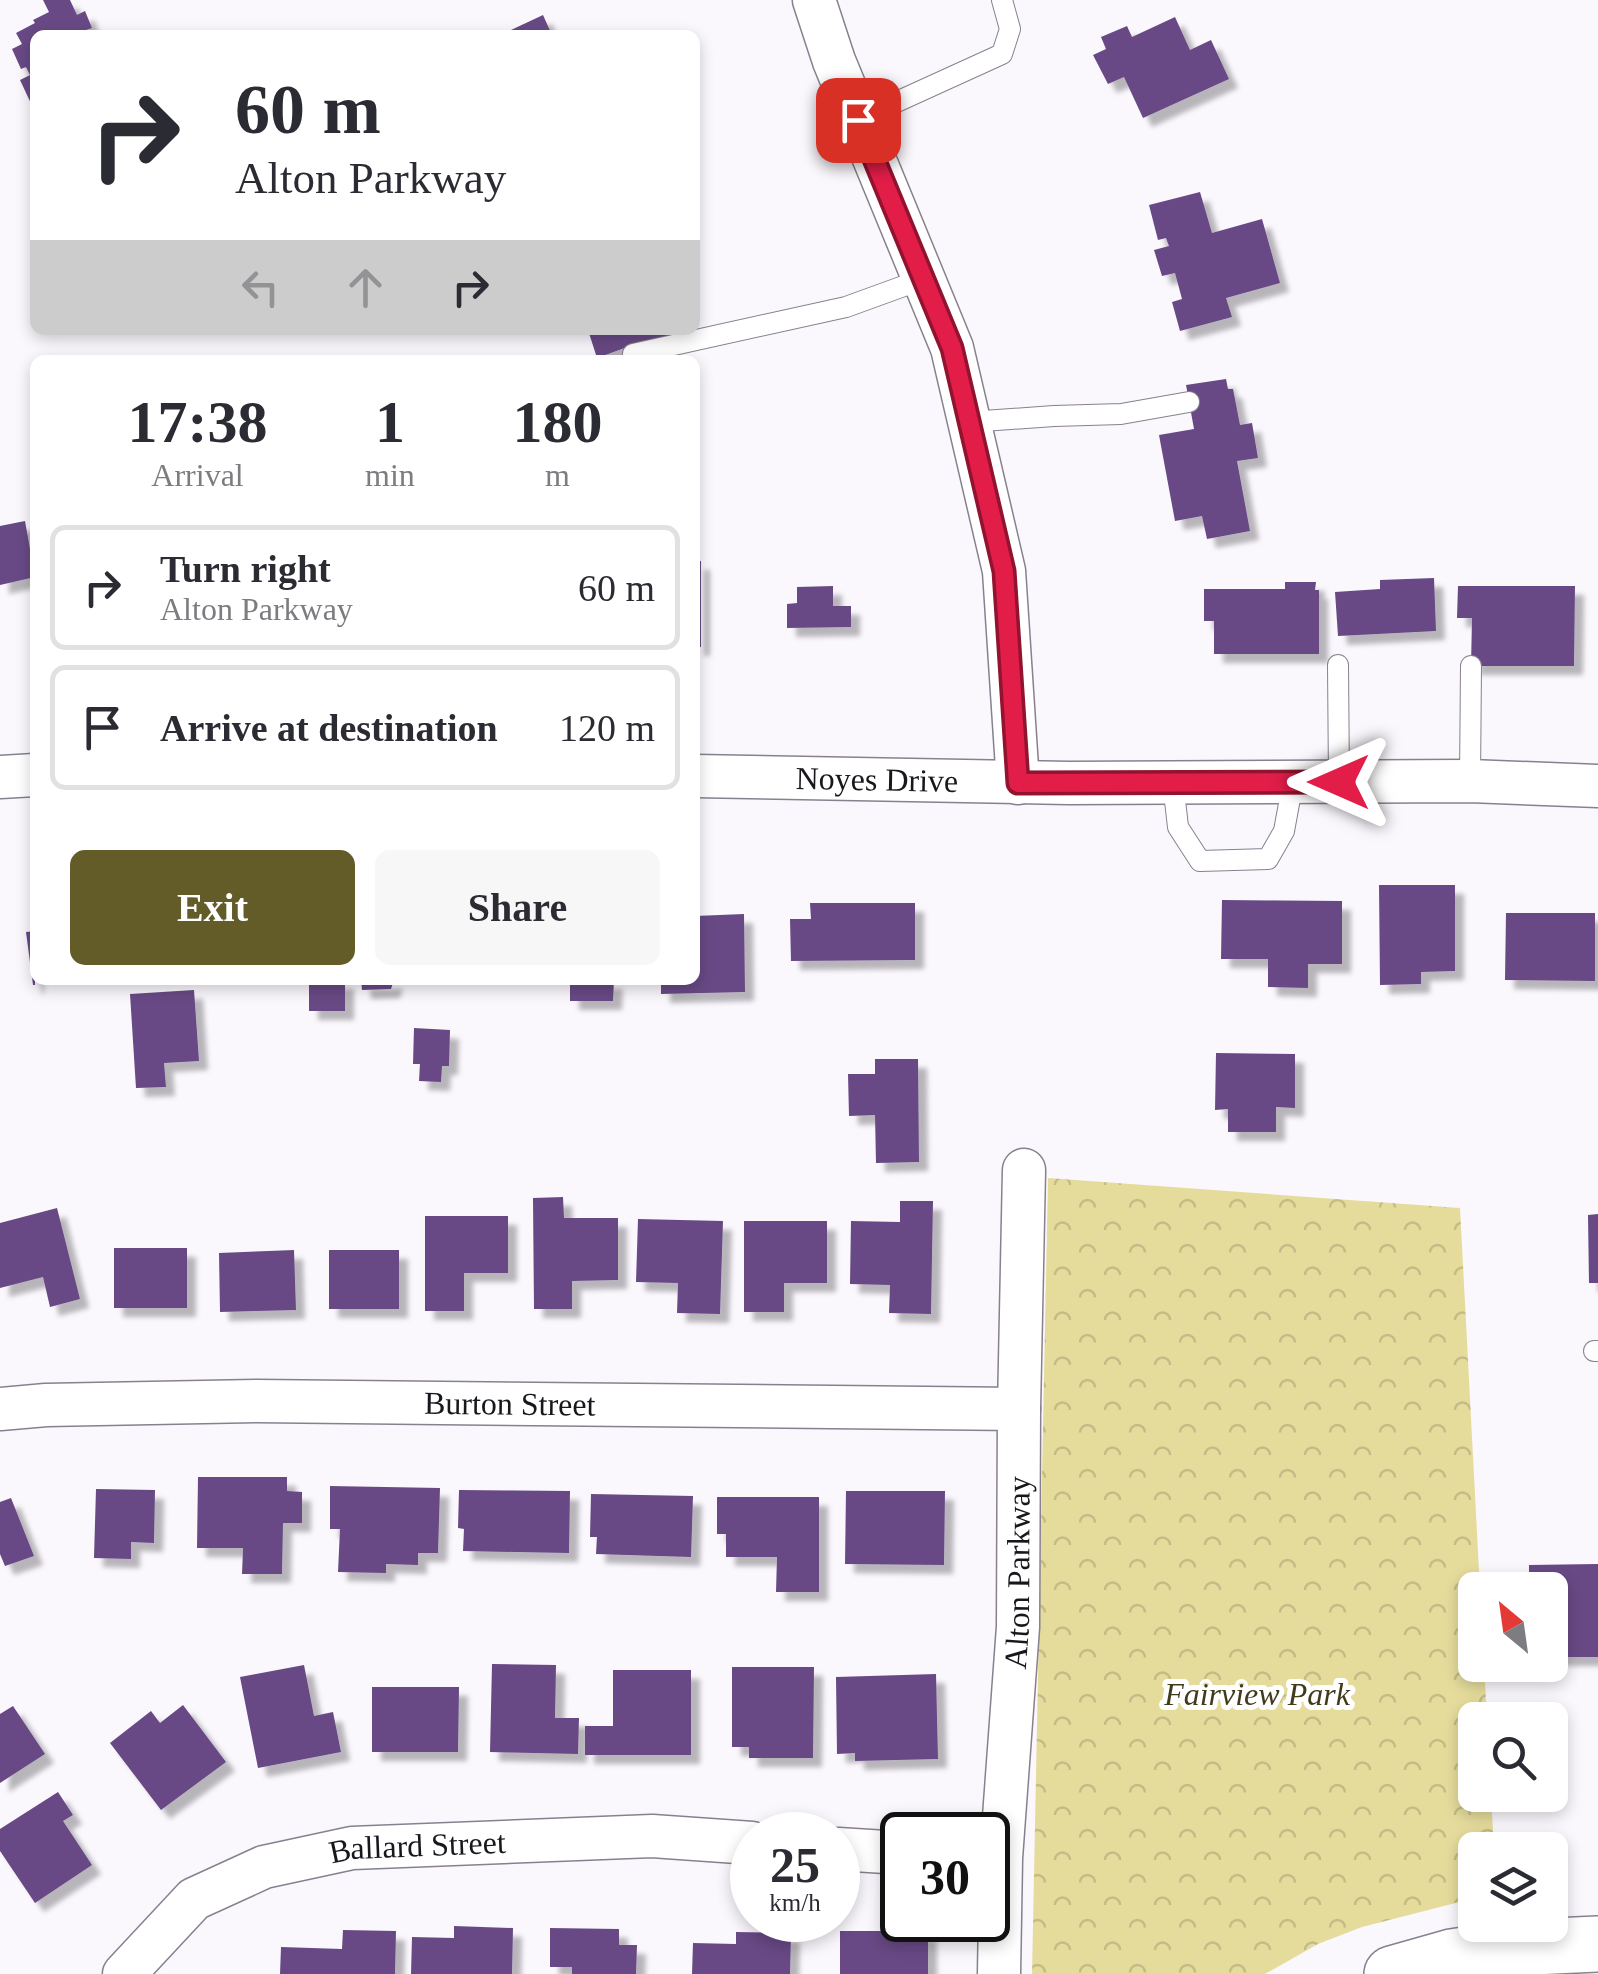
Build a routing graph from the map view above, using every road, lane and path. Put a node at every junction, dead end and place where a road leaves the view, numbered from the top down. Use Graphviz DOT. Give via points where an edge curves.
graph roads {
  1 [pos="814,0"];
  2 [pos="1002,0"];
  3 [pos="858,120"];
  4 [pos="923,279"];
  5 [pos="633,354"];
  6 [pos="1189,402"];
  7 [pos="969,422"];
  8 [pos="1338,664"];
  9 [pos="1472,666"];
  10 [pos="30,776"];
  11 [pos="700,776"];
  12 [pos="0,777"];
  13 [pos="1470,781"];
  14 [pos="1293,782"];
  15 [pos="1339,782"];
  16 [pos="1018,783"];
  17 [pos="1173,783"];
  18 [pos="1598,786"];
  19 [pos="1024,1170"];
  20 [pos="0,1409"];
  21 [pos="1019,1409"];
  22 [pos="999,1812"];
  23 [pos="730,1841"];
  24 [pos="998,1942"];
  25 [pos="1598,1944"];
  26 [pos="124,1974"];
  27 [pos="1000,1974"];
  28 [pos="1392,1974"];
  1 -- 3 [label="street"];
  2 -- 3 [label="lane" via="1010,29 1002,54"];
  3 -- 4 [label="street"];
  4 -- 5 [label="lane" via="846,307"];
  4 -- 7 [label="street" via="952,348"];
  6 -- 7 [label="lane" via="1121,414"];
  7 -- 16 [label="street" via="1004,571"];
  8 -- 15 [label="lane"];
  9 -- 13 [label="lane"];
  10 -- 12 [label="street"];
  11 -- 16 [label="street, Noyes Drive"];
  13 -- 15 [label="street, Noyes Drive"];
  13 -- 18 [label="street, Noyes Drive"];
  14 -- 15 [label="street, Noyes Drive"];
  14 -- 17 [label="street, Noyes Drive"];
  14 -- 17 [label="lane" via="1284,831 1268,859 1200,861 1178,828"];
  16 -- 17 [label="street, Noyes Drive"];
  19 -- 21 [label="street, Alton Parkway"];
  20 -- 21 [label="street, Burton Street" via="256,1402"];
  21 -- 22 [label="street, Alton Parkway" via="1018,1628"];
  23 -- 26 [label="street, Ballard Street" via="652,1836 352,1848 264,1867 194,1899"];
  24 -- 27 [label="street, Alton Parkway"];
  25 -- 28 [label="main road" via="1511,1948"];
}
